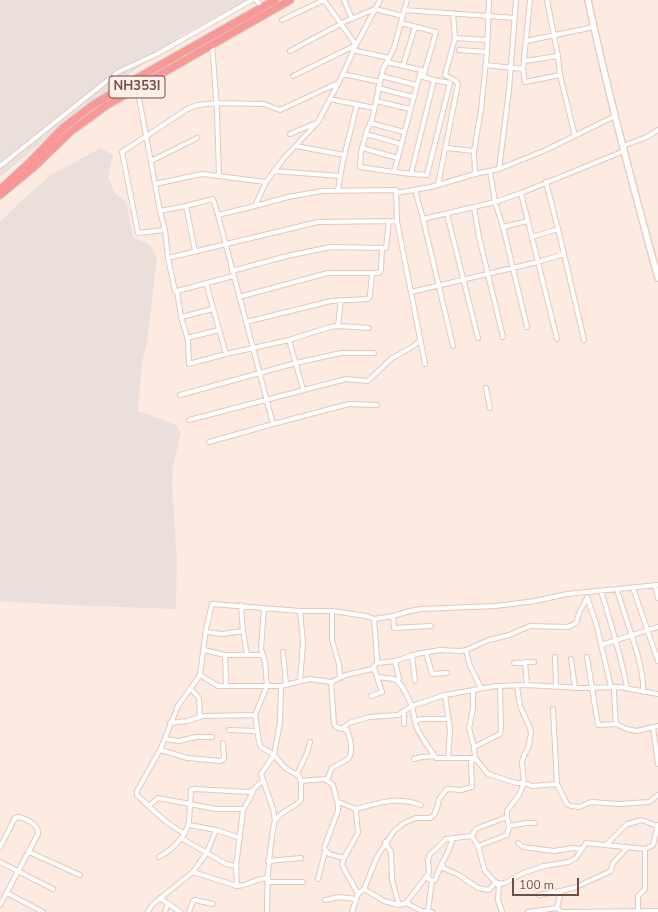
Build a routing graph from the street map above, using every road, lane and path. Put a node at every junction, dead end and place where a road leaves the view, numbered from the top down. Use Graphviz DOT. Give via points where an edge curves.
graph roads {
  1 [pos="252,0"];
  2 [pos="256,0"];
  3 [pos="275,0"];
  4 [pos="290,0"];
  5 [pos="324,0"];
  6 [pos="344,0"];
  7 [pos="380,0"];
  8 [pos="407,0"];
  9 [pos="489,0"];
  10 [pos="516,0"];
  11 [pos="530,0"];
  12 [pos="547,0"];
  13 [pos="588,0"];
  14 [pos="375,9"];
  15 [pos="264,10"];
  16 [pos="404,10"];
  17 [pos="452,13"];
  18 [pos="403,16"];
  19 [pos="489,16"];
  20 [pos="515,18"];
  21 [pos="352,19"];
  22 [pos="282,20"];
  23 [pos="401,23"];
  24 [pos="340,24"];
  25 [pos="415,27"];
  26 [pos="594,27"];
  27 [pos="554,36"];
  28 [pos="455,38"];
  29 [pos="487,40"];
  30 [pos="526,41"];
  31 [pos="210,42"];
  32 [pos="356,45"];
  33 [pos="353,50"];
  34 [pos="459,50"];
  35 [pos="290,51"];
  36 [pos="486,52"];
  37 [pos="558,56"];
  38 [pos="388,60"];
  39 [pos="524,61"];
  40 [pos="485,65"];
  41 [pos="403,66"];
  42 [pos="511,67"];
  43 [pos="523,69"];
  44 [pos="343,74"];
  45 [pos="560,75"];
  46 [pos="293,76"];
  47 [pos="381,76"];
  48 [pos="434,80"];
  49 [pos="380,82"];
  50 [pos="136,83"];
  51 [pos="338,83"];
  52 [pos="416,85"];
  53 [pos="378,88"];
  54 [pos="413,97"];
  55 [pos="330,99"];
  56 [pos="376,100"];
  57 [pos="217,103"];
  58 [pos="357,104"];
  59 [pos="374,108"];
  60 [pos="410,109"];
  61 [pos="615,116"];
  62 [pos="318,122"];
  63 [pos="370,123"];
  64 [pos="658,130"];
  65 [pos="404,132"];
  66 [pos="290,134"];
  67 [pos="366,134"];
  68 [pos="146,136"];
  69 [pos="575,136"];
  70 [pos="197,138"];
  71 [pos="401,144"];
  72 [pos="296,146"];
  73 [pos="362,148"];
  74 [pos="446,148"];
  75 [pos="623,148"];
  76 [pos="474,151"];
  77 [pos="344,155"];
  78 [pos="398,158"];
  79 [pos="151,161"];
  80 [pos="0,166"];
  81 [pos="499,170"];
  82 [pos="274,171"];
  83 [pos="490,171"];
  84 [pos="394,172"];
  85 [pos="411,174"];
  86 [pos="475,174"];
  87 [pos="219,176"];
  88 [pos="340,176"];
  89 [pos="266,182"];
  90 [pos="546,182"];
  91 [pos="155,184"];
  92 [pos="438,185"];
  93 [pos="0,189"];
  94 [pos="338,190"];
  95 [pos="415,190"];
  96 [pos="396,193"];
  97 [pos="521,193"];
  98 [pos="0,195"];
  99 [pos="495,202"];
  100 [pos="186,206"];
  101 [pos="255,206"];
  102 [pos="474,207"];
  103 [pos="160,211"];
  104 [pos="446,214"];
  105 [pos="218,215"];
  106 [pos="422,219"];
  107 [pos="389,221"];
  108 [pos="397,221"];
  109 [pos="528,221"];
  110 [pos="503,227"];
  111 [pos="165,230"];
  112 [pos="558,230"];
  113 [pos="532,237"];
  114 [pos="225,244"];
  115 [pos="382,248"];
  116 [pos="195,251"];
  117 [pos="564,254"];
  118 [pos="168,258"];
  119 [pos="538,262"];
  120 [pos="513,268"];
  121 [pos="233,273"];
  122 [pos="372,273"];
  123 [pos="489,273"];
  124 [pos="658,278"];
  125 [pos="463,280"];
  126 [pos="206,283"];
  127 [pos="438,285"];
  128 [pos="177,291"];
  129 [pos="411,292"];
  130 [pos="239,297"];
  131 [pos="341,300"];
  132 [pos="213,309"];
  133 [pos="181,317"];
  134 [pos="246,322"];
  135 [pos="338,326"];
  136 [pos="528,327"];
  137 [pos="369,328"];
  138 [pos="219,330"];
  139 [pos="503,337"];
  140 [pos="187,338"];
  141 [pos="478,338"];
  142 [pos="557,339"];
  143 [pos="288,340"];
  144 [pos="421,340"];
  145 [pos="584,340"];
  146 [pos="453,346"];
  147 [pos="253,348"];
  148 [pos="374,353"];
  149 [pos="226,354"];
  150 [pos="296,363"];
  151 [pos="425,364"];
  152 [pos="260,374"];
  153 [pos="486,388"];
  154 [pos="303,389"];
  155 [pos="180,395"];
  156 [pos="266,399"];
  157 [pos="377,405"];
  158 [pos="490,408"];
  159 [pos="189,420"];
  160 [pos="273,424"];
  161 [pos="209,442"];
  162 [pos="656,585"];
  163 [pos="633,588"];
  164 [pos="616,590"];
  165 [pos="601,591"];
  166 [pos="586,593"];
  167 [pos="587,598"];
  168 [pos="658,598"];
  169 [pos="241,606"];
  170 [pos="264,608"];
  171 [pos="300,611"];
  172 [pos="332,611"];
  173 [pos="393,616"];
  174 [pos="374,619"];
  175 [pos="431,626"];
  176 [pos="658,627"];
  177 [pos="648,630"];
  178 [pos="243,631"];
  179 [pos="206,632"];
  180 [pos="632,635"];
  181 [pos="616,640"];
  182 [pos="601,645"];
  183 [pos="204,650"];
  184 [pos="466,650"];
  185 [pos="283,652"];
  186 [pos="426,652"];
  187 [pos="225,655"];
  188 [pos="247,655"];
  189 [pos="262,655"];
  190 [pos="412,655"];
  191 [pos="555,657"];
  192 [pos="588,657"];
  193 [pos="571,659"];
  194 [pos="395,661"];
  195 [pos="658,661"];
  196 [pos="525,662"];
  197 [pos="534,662"];
  198 [pos="377,663"];
  199 [pos="514,663"];
  200 [pos="374,668"];
  201 [pos="447,673"];
  202 [pos="200,675"];
  203 [pos="378,677"];
  204 [pos="340,678"];
  205 [pos="399,679"];
  206 [pos="300,681"];
  207 [pos="414,681"];
  208 [pos="331,682"];
  209 [pos="286,684"];
  210 [pos="226,685"];
  211 [pos="527,685"];
  212 [pos="267,686"];
  213 [pos="281,686"];
  214 [pos="500,686"];
  215 [pos="517,686"];
  216 [pos="556,687"];
  217 [pos="593,687"];
  218 [pos="613,687"];
  219 [pos="481,688"];
  220 [pos="575,688"];
  221 [pos="627,688"];
  222 [pos="191,689"];
  223 [pos="473,690"];
  224 [pos="643,692"];
  225 [pos="658,694"];
  226 [pos="444,695"];
  227 [pos="371,696"];
  228 [pos="412,706"];
  229 [pos="553,709"];
  230 [pos="404,711"];
  231 [pos="255,715"];
  232 [pos="200,717"];
  233 [pos="449,719"];
  234 [pos="415,721"];
  235 [pos="170,723"];
  236 [pos="404,724"];
  237 [pos="616,724"];
  238 [pos="658,726"];
  239 [pos="653,727"];
  240 [pos="343,728"];
  241 [pos="229,730"];
  242 [pos="257,730"];
  243 [pos="212,737"];
  244 [pos="165,739"];
  245 [pos="310,742"];
  246 [pos="223,743"];
  247 [pos="474,747"];
  248 [pos="160,750"];
  249 [pos="274,755"];
  250 [pos="435,756"];
  251 [pos="414,758"];
  252 [pos="448,758"];
  253 [pos="474,758"];
  254 [pos="658,764"];
  255 [pos="297,774"];
  256 [pos="327,780"];
  257 [pos="263,781"];
  258 [pos="301,781"];
  259 [pos="524,783"];
  260 [pos="557,784"];
  261 [pos="253,791"];
  262 [pos="658,795"];
  263 [pos="338,802"];
  264 [pos="190,805"];
  265 [pos="421,805"];
  266 [pos="149,806"];
  267 [pos="243,808"];
  268 [pos="356,809"];
  269 [pos="507,818"];
  270 [pos="275,821"];
  271 [pos="535,823"];
  272 [pos="188,825"];
  273 [pos="657,825"];
  274 [pos="509,826"];
  275 [pos="216,830"];
  276 [pos="184,833"];
  277 [pos="472,836"];
  278 [pos="181,838"];
  279 [pos="240,838"];
  280 [pos="453,838"];
  281 [pos="385,842"];
  282 [pos="518,843"];
  283 [pos="606,845"];
  284 [pos="478,846"];
  285 [pos="0,847"];
  286 [pos="628,847"];
  287 [pos="645,848"];
  288 [pos="582,849"];
  289 [pos="29,852"];
  290 [pos="206,852"];
  291 [pos="325,852"];
  292 [pos="159,857"];
  293 [pos="301,858"];
  294 [pos="344,858"];
  295 [pos="268,861"];
  296 [pos="0,862"];
  297 [pos="441,865"];
  298 [pos="236,866"];
  299 [pos="18,872"];
  300 [pos="193,872"];
  301 [pos="80,875"];
  302 [pos="426,876"];
  303 [pos="267,880"];
  304 [pos="318,880"];
  305 [pos="435,880"];
  306 [pos="303,882"];
  307 [pos="498,883"];
  308 [pos="237,886"];
  309 [pos="53,889"];
  310 [pos="364,889"];
  311 [pos="561,891"];
  312 [pos="7,893"];
  313 [pos="358,894"];
  314 [pos="539,896"];
  315 [pos="160,898"];
  316 [pos="356,899"];
  317 [pos="325,900"];
  318 [pos="168,903"];
  319 [pos="406,903"];
  320 [pos="214,904"];
  321 [pos="0,905"];
  322 [pos="399,905"];
  323 [pos="557,908"];
  324 [pos="417,910"];
  325 [pos="638,911"];
  326 [pos="658,911"];
  327 [pos="43,912"];
  328 [pos="148,912"];
  329 [pos="165,912"];
  330 [pos="180,912"];
  331 [pos="189,912"];
  332 [pos="267,912"];
  333 [pos="352,912"];
  334 [pos="430,912"];
  335 [pos="502,912"];
  336 [pos="528,912"];
  337 [pos="563,912"];
  1 -- 80 [label="street" via="157,54 118,72"];
  2 -- 15 [label="street"];
  3 -- 15 [label="highway, NH353I"];
  4 -- 15 [label="highway, NH353I"];
  5 -- 22 [label="street"];
  5 -- 24 [label="street"];
  6 -- 21 [label="street"];
  7 -- 14 [label="street"];
  8 -- 16 [label="street"];
  9 -- 19 [label="street"];
  10 -- 20 [label="street"];
  11 -- 30 [label="street"];
  12 -- 27 [label="street"];
  13 -- 26 [label="street"];
  14 -- 18 [label="street"];
  14 -- 21 [label="street"];
  14 -- 32 [label="street"];
  15 -- 31 [label="highway, NH353I"];
  16 -- 17 [label="street"];
  16 -- 18 [label="street"];
  17 -- 19 [label="street"];
  17 -- 28 [label="street"];
  18 -- 23 [label="street"];
  19 -- 20 [label="street"];
  19 -- 29 [label="street"];
  20 -- 42 [label="street"];
  21 -- 24 [label="street"];
  23 -- 25 [label="street"];
  23 -- 38 [label="street"];
  24 -- 32 [label="street"];
  24 -- 35 [label="street"];
  25 -- 41 [label="street"];
  25 -- 48 [label="street" via="436,32 423,77"];
  26 -- 27 [label="street"];
  26 -- 61 [label="street"];
  27 -- 30 [label="street"];
  27 -- 37 [label="street"];
  28 -- 29 [label="street"];
  28 -- 74 [label="street" via="445,74 458,84"];
  29 -- 36 [label="street"];
  30 -- 39 [label="street"];
  31 -- 50 [label="highway, NH353I"];
  31 -- 57 [label="street"];
  32 -- 33 [label="street"];
  32 -- 46 [label="street"];
  33 -- 38 [label="street"];
  33 -- 44 [label="street"];
  34 -- 36 [label="street"];
  36 -- 40 [label="street"];
  37 -- 39 [label="street"];
  37 -- 45 [label="street"];
  38 -- 41 [label="street"];
  38 -- 47 [label="street"];
  39 -- 43 [label="street"];
  40 -- 42 [label="street"];
  40 -- 76 [label="street"];
  41 -- 52 [label="street" via="421,70"];
  42 -- 43 [label="street"];
  42 -- 81 [label="street"];
  43 -- 45 [label="street" via="525,82"];
  44 -- 49 [label="street"];
  44 -- 51 [label="street"];
  45 -- 69 [label="street"];
  47 -- 49 [label="street"];
  47 -- 52 [label="street"];
  48 -- 85 [label="street"];
  48 -- 85 [label="street" via="450,83 427,175"];
  49 -- 53 [label="street"];
  50 -- 68 [label="street"];
  50 -- 93 [label="highway, NH353I" via="93,105 63,128"];
  50 -- 98 [label="highway, NH353I" via="75,128"];
  51 -- 55 [label="street"];
  51 -- 57 [label="street" via="280,110 264,104"];
  52 -- 54 [label="street"];
  53 -- 54 [label="street"];
  53 -- 56 [label="street"];
  54 -- 60 [label="street"];
  55 -- 58 [label="street"];
  55 -- 62 [label="street"];
  56 -- 59 [label="street"];
  56 -- 60 [label="street"];
  57 -- 68 [label="street" via="192,106"];
  57 -- 87 [label="street"];
  58 -- 59 [label="street"];
  58 -- 77 [label="street"];
  59 -- 63 [label="street"];
  60 -- 65 [label="street"];
  61 -- 69 [label="street"];
  61 -- 75 [label="street"];
  62 -- 66 [label="street"];
  62 -- 72 [label="street"];
  63 -- 65 [label="street"];
  63 -- 67 [label="street"];
  64 -- 75 [label="street"];
  65 -- 71 [label="street"];
  67 -- 71 [label="street"];
  67 -- 73 [label="street"];
  68 -- 79 [label="street"];
  68 -- 111 [label="street" via="122,152 138,233"];
  69 -- 81 [label="street"];
  70 -- 79 [label="street"];
  71 -- 78 [label="street"];
  72 -- 77 [label="street"];
  72 -- 82 [label="street"];
  73 -- 78 [label="street"];
  73 -- 84 [label="street" via="360,167"];
  74 -- 76 [label="street"];
  74 -- 92 [label="street"];
  75 -- 90 [label="street"];
  75 -- 124 [label="street"];
  76 -- 86 [label="street"];
  77 -- 88 [label="street"];
  78 -- 84 [label="street"];
  79 -- 91 [label="street"];
  81 -- 83 [label="street"];
  82 -- 88 [label="street"];
  82 -- 89 [label="street"];
  83 -- 86 [label="street"];
  83 -- 99 [label="street"];
  84 -- 85 [label="street"];
  86 -- 92 [label="street"];
  87 -- 89 [label="street"];
  87 -- 91 [label="street" via="202,174"];
  88 -- 94 [label="street"];
  89 -- 101 [label="street"];
  90 -- 97 [label="street"];
  90 -- 112 [label="street"];
  91 -- 103 [label="street"];
  92 -- 95 [label="street"];
  94 -- 96 [label="street" via="396,190"];
  94 -- 101 [label="street" via="295,195"];
  95 -- 96 [label="street"];
  95 -- 106 [label="street"];
  96 -- 108 [label="street"];
  97 -- 99 [label="street"];
  97 -- 109 [label="street"];
  99 -- 102 [label="street"];
  99 -- 110 [label="street"];
  100 -- 103 [label="street"];
  100 -- 105 [label="street" via="213,199"];
  100 -- 116 [label="street"];
  101 -- 105 [label="street"];
  102 -- 104 [label="street"];
  102 -- 123 [label="street"];
  103 -- 111 [label="street"];
  104 -- 106 [label="street"];
  104 -- 125 [label="street"];
  105 -- 114 [label="street"];
  106 -- 127 [label="street"];
  107 -- 108 [label="street"];
  107 -- 114 [label="street" via="318,222"];
  107 -- 115 [label="street" via="387,247"];
  108 -- 129 [label="street"];
  109 -- 110 [label="street"];
  109 -- 113 [label="street"];
  110 -- 120 [label="street"];
  111 -- 118 [label="street"];
  112 -- 113 [label="street"];
  112 -- 117 [label="street"];
  113 -- 119 [label="street"];
  114 -- 116 [label="street"];
  114 -- 121 [label="street"];
  115 -- 121 [label="street" via="331,247 287,256"];
  115 -- 122 [label="street" via="380,272"];
  116 -- 118 [label="street"];
  117 -- 119 [label="street"];
  117 -- 145 [label="street"];
  118 -- 128 [label="street"];
  119 -- 120 [label="street"];
  119 -- 142 [label="street"];
  120 -- 123 [label="street"];
  120 -- 136 [label="street"];
  121 -- 126 [label="street"];
  121 -- 130 [label="street"];
  122 -- 130 [label="street" via="328,273"];
  122 -- 131 [label="street" via="369,298"];
  123 -- 125 [label="street"];
  123 -- 139 [label="street"];
  125 -- 127 [label="street"];
  125 -- 141 [label="street"];
  126 -- 128 [label="street"];
  126 -- 132 [label="street"];
  127 -- 129 [label="street"];
  127 -- 146 [label="street"];
  128 -- 133 [label="street"];
  129 -- 144 [label="street"];
  130 -- 134 [label="street"];
  131 -- 134 [label="street"];
  131 -- 135 [label="street"];
  132 -- 133 [label="street"];
  132 -- 138 [label="street"];
  133 -- 140 [label="street"];
  134 -- 147 [label="street"];
  135 -- 137 [label="street"];
  135 -- 143 [label="street"];
  138 -- 140 [label="street"];
  138 -- 149 [label="street"];
  140 -- 149 [label="street" via="189,364"];
  143 -- 147 [label="street"];
  143 -- 150 [label="street"];
  144 -- 151 [label="street"];
  144 -- 154 [label="street" via="391,359 367,381 346,378"];
  147 -- 149 [label="street"];
  147 -- 152 [label="street"];
  148 -- 150 [label="street" via="341,352"];
  150 -- 152 [label="street"];
  150 -- 154 [label="street"];
  152 -- 155 [label="street"];
  152 -- 156 [label="street"];
  153 -- 158 [label="street"];
  154 -- 156 [label="street"];
  156 -- 159 [label="street"];
  156 -- 160 [label="street"];
  157 -- 160 [label="street" via="349,404"];
  160 -- 161 [label="street"];
  162 -- 163 [label="street"];
  162 -- 168 [label="street"];
  163 -- 164 [label="street"];
  163 -- 177 [label="street"];
  164 -- 165 [label="street"];
  164 -- 180 [label="street"];
  165 -- 166 [label="street"];
  165 -- 181 [label="street"];
  166 -- 167 [label="street"];
  166 -- 173 [label="street" via="496,606 421,609"];
  167 -- 182 [label="street"];
  167 -- 184 [label="street" via="576,623 568,627 530,626"];
  169 -- 170 [label="street"];
  169 -- 178 [label="street"];
  169 -- 179 [label="street" via="212,604"];
  170 -- 171 [label="street"];
  170 -- 189 [label="street"];
  171 -- 172 [label="street"];
  171 -- 206 [label="street" via="303,643"];
  172 -- 174 [label="street"];
  172 -- 204 [label="street" via="332,640"];
  173 -- 174 [label="street"];
  173 -- 175 [label="street" via="394,628"];
  174 -- 198 [label="street"];
  176 -- 177 [label="street"];
  177 -- 180 [label="street"];
  177 -- 195 [label="street"];
  178 -- 179 [label="street" via="222,634"];
  178 -- 188 [label="street"];
  179 -- 183 [label="street"];
  180 -- 181 [label="street"];
  180 -- 224 [label="street" via="644,679"];
  181 -- 182 [label="street"];
  181 -- 221 [label="street"];
  182 -- 218 [label="street"];
  183 -- 187 [label="street"];
  183 -- 202 [label="street"];
  184 -- 186 [label="street"];
  184 -- 219 [label="street" via="470,666"];
  185 -- 209 [label="street"];
  186 -- 190 [label="street"];
  186 -- 201 [label="street" via="432,674"];
  187 -- 188 [label="street"];
  187 -- 210 [label="street"];
  188 -- 189 [label="street"];
  189 -- 212 [label="street"];
  190 -- 194 [label="street"];
  190 -- 207 [label="street"];
  191 -- 216 [label="street"];
  192 -- 217 [label="street"];
  193 -- 220 [label="street"];
  194 -- 198 [label="street"];
  194 -- 205 [label="street"];
  196 -- 197 [label="street"];
  196 -- 199 [label="street"];
  196 -- 211 [label="street"];
  198 -- 200 [label="street"];
  200 -- 203 [label="street"];
  200 -- 204 [label="street"];
  202 -- 210 [label="street" via="218,686"];
  202 -- 222 [label="street"];
  203 -- 227 [label="street" via="382,692"];
  203 -- 228 [label="street" via="397,681"];
  204 -- 208 [label="street"];
  206 -- 208 [label="street" via="310,679"];
  206 -- 209 [label="street"];
  208 -- 240 [label="street" via="334,724"];
  209 -- 213 [label="street"];
  210 -- 212 [label="street"];
  211 -- 215 [label="street"];
  211 -- 216 [label="street"];
  212 -- 213 [label="street"];
  212 -- 231 [label="street"];
  213 -- 249 [label="street" via="280,723"];
  214 -- 215 [label="street"];
  214 -- 219 [label="street"];
  214 -- 247 [label="street" via="500,734"];
  215 -- 259 [label="street" via="520,706 530,728 528,748 522,762"];
  216 -- 220 [label="street"];
  217 -- 218 [label="street"];
  217 -- 220 [label="street"];
  217 -- 237 [label="street" via="598,725"];
  218 -- 221 [label="street"];
  218 -- 237 [label="street"];
  219 -- 223 [label="street"];
  221 -- 224 [label="street"];
  222 -- 232 [label="street" via="199,698"];
  222 -- 235 [label="street" via="180,703"];
  223 -- 226 [label="street"];
  223 -- 247 [label="street" via="469,728"];
  224 -- 225 [label="street"];
  226 -- 228 [label="street"];
  226 -- 233 [label="street"];
  228 -- 230 [label="street"];
  228 -- 234 [label="street"];
  229 -- 260 [label="street"];
  230 -- 236 [label="street"];
  230 -- 240 [label="street" via="395,716 369,717 349,723"];
  231 -- 232 [label="street"];
  231 -- 242 [label="street"];
  232 -- 235 [label="street"];
  233 -- 234 [label="street"];
  233 -- 252 [label="street"];
  234 -- 250 [label="street" via="420,736"];
  235 -- 244 [label="street"];
  237 -- 239 [label="street" via="637,731"];
  238 -- 239 [label="street"];
  239 -- 254 [label="street"];
  240 -- 256 [label="street" via="349,733 350,757 332,768"];
  241 -- 242 [label="street"];
  242 -- 249 [label="street" via="261,747"];
  243 -- 244 [label="street" via="179,741"];
  244 -- 248 [label="street"];
  245 -- 255 [label="street"];
  246 -- 248 [label="street" via="224,759 220,761 188,758"];
  247 -- 253 [label="street"];
  248 -- 266 [label="street" via="137,791 137,795"];
  249 -- 255 [label="street" via="285,768"];
  249 -- 257 [label="street" via="261,774"];
  250 -- 251 [label="street"];
  250 -- 252 [label="street"];
  252 -- 253 [label="street"];
  253 -- 259 [label="street" via="488,774 516,784"];
  253 -- 281 [label="street" via="471,762 472,787 460,790 447,789 439,799 434,815 404,823 394,830"];
  255 -- 258 [label="street"];
  256 -- 258 [label="street"];
  256 -- 263 [label="street" via="334,788"];
  257 -- 261 [label="street"];
  257 -- 270 [label="street"];
  258 -- 270 [label="street" via="301,800 285,810"];
  259 -- 260 [label="street" via="532,786"];
  259 -- 269 [label="street" via="507,811"];
  260 -- 262 [label="street" via="567,804 579,807 591,802 649,802"];
  261 -- 264 [label="street" via="194,789 190,793"];
  261 -- 267 [label="street"];
  263 -- 268 [label="street"];
  263 -- 291 [label="street" via="338,811 324,844"];
  264 -- 266 [label="street" via="158,798"];
  264 -- 267 [label="street" via="216,809"];
  264 -- 272 [label="street"];
  265 -- 268 [label="street" via="395,800"];
  266 -- 276 [label="street" via="172,827"];
  267 -- 279 [label="street"];
  268 -- 294 [label="street" via="358,833"];
  269 -- 274 [label="street"];
  269 -- 277 [label="street" via="478,828"];
  270 -- 295 [label="street"];
  271 -- 274 [label="street"];
  272 -- 275 [label="street"];
  272 -- 276 [label="street"];
  273 -- 283 [label="street" via="642,820 627,824"];
  273 -- 287 [label="street" via="653,845"];
  274 -- 284 [label="street" via="507,836"];
  275 -- 279 [label="street"];
  275 -- 290 [label="street"];
  276 -- 278 [label="street"];
  277 -- 280 [label="street"];
  277 -- 284 [label="street"];
  278 -- 290 [label="street"];
  278 -- 292 [label="street" via="171,850"];
  279 -- 298 [label="street"];
  280 -- 297 [label="street"];
  280 -- 302 [label="street" via="446,839 430,854 429,873"];
  281 -- 310 [label="street"];
  281 -- 322 [label="street" via="391,852 392,880"];
  282 -- 288 [label="street" via="523,847 554,851"];
  283 -- 286 [label="street"];
  283 -- 288 [label="street" via="586,842"];
  284 -- 307 [label="street" via="485,871"];
  285 -- 289 [label="street" via="18,816 38,829"];
  286 -- 287 [label="street"];
  286 -- 311 [label="street" via="613,863 611,871"];
  287 -- 325 [label="street" via="645,890 638,896"];
  288 -- 307 [label="street" via="576,858 569,862 544,866 505,883"];
  289 -- 299 [label="street"];
  289 -- 301 [label="street"];
  290 -- 298 [label="street" via="226,864"];
  290 -- 300 [label="street"];
  291 -- 294 [label="street"];
  291 -- 304 [label="street"];
  293 -- 295 [label="street"];
  294 -- 313 [label="street" via="343,867"];
  295 -- 303 [label="street"];
  296 -- 299 [label="street"];
  297 -- 305 [label="street"];
  297 -- 307 [label="street" via="480,889 489,890"];
  298 -- 308 [label="street"];
  299 -- 309 [label="street"];
  299 -- 312 [label="street"];
  300 -- 308 [label="street"];
  300 -- 315 [label="street"];
  302 -- 319 [label="street"];
  302 -- 334 [label="street" via="432,881"];
  303 -- 306 [label="street"];
  303 -- 308 [label="street" via="259,878"];
  303 -- 332 [label="street"];
  307 -- 335 [label="street" via="498,900"];
  310 -- 313 [label="street"];
  310 -- 322 [label="street" via="384,901"];
  311 -- 314 [label="street"];
  311 -- 323 [label="street"];
  312 -- 321 [label="street"];
  312 -- 327 [label="street"];
  313 -- 316 [label="street"];
  315 -- 318 [label="street"];
  315 -- 328 [label="street"];
  316 -- 317 [label="street" via="339,897"];
  316 -- 333 [label="street"];
  318 -- 329 [label="street"];
  318 -- 330 [label="street"];
  319 -- 322 [label="street"];
  319 -- 324 [label="street"];
  320 -- 331 [label="street" via="194,900"];
  323 -- 336 [label="street"];
  323 -- 337 [label="street"];
  324 -- 334 [label="street"];
  325 -- 326 [label="street"];
  325 -- 337 [label="street"];
}
